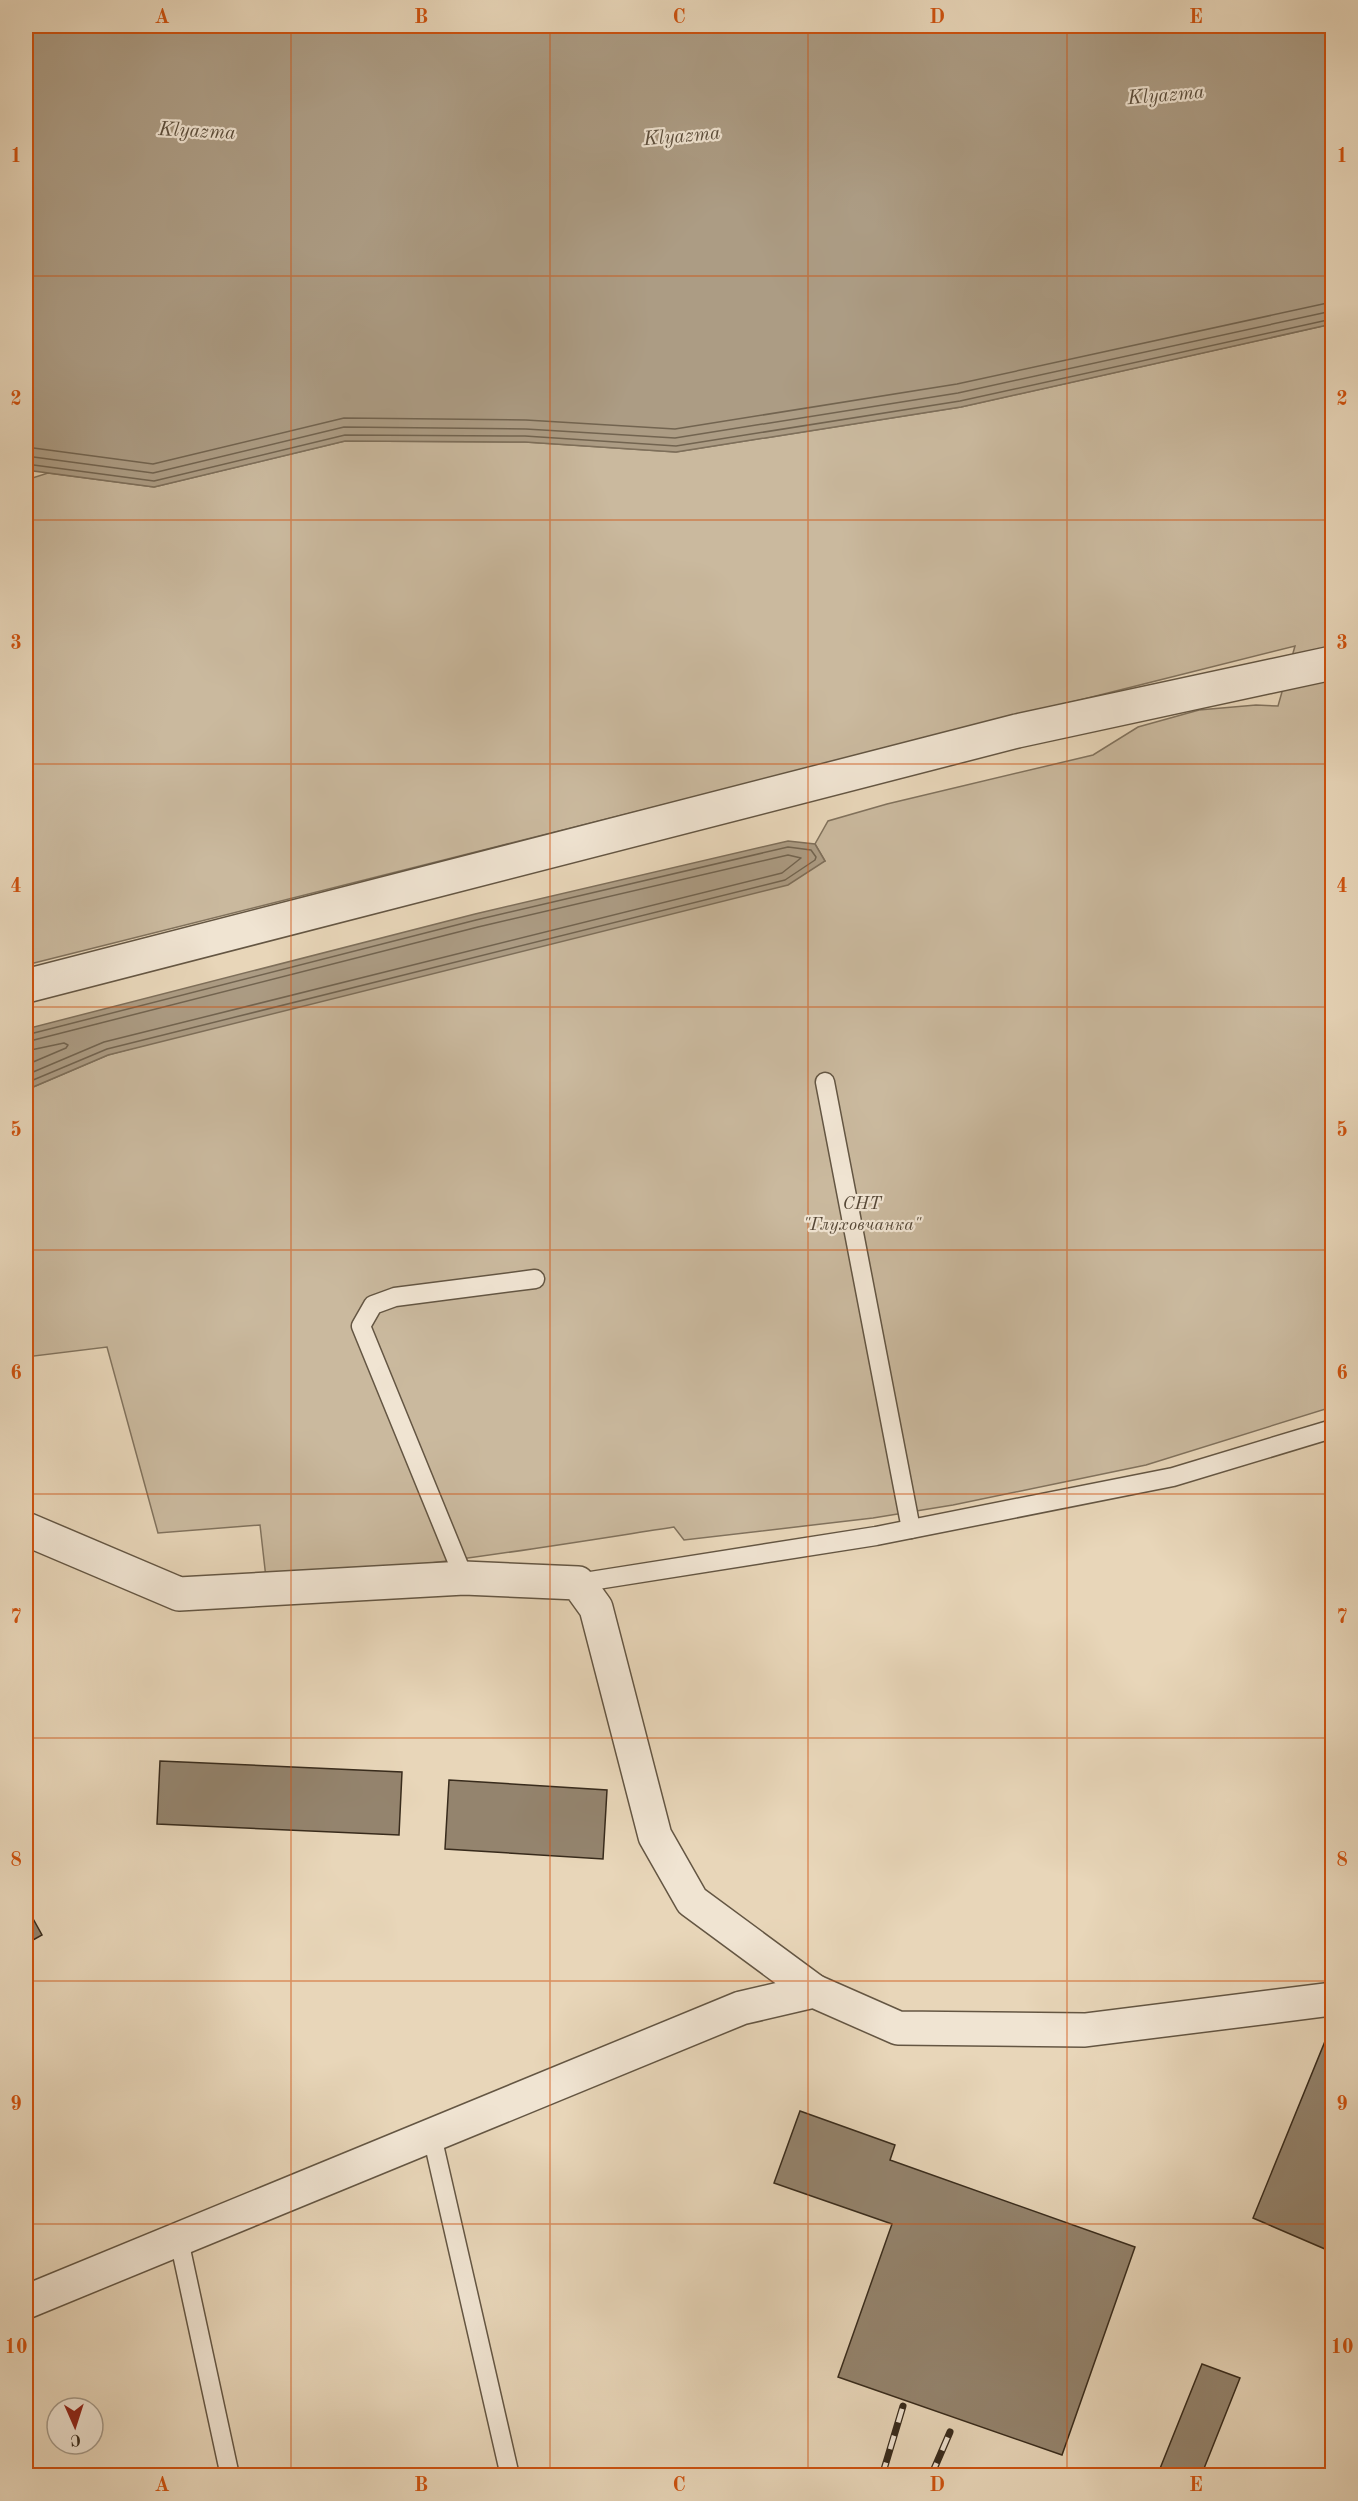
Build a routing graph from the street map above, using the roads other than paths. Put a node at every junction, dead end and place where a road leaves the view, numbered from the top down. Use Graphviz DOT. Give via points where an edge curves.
graph roads {
  1 [pos="1332,663"];
  2 [pos="26,986"];
  3 [pos="825,1082"];
  4 [pos="535,1279"];
  5 [pos="1332,1430"];
  6 [pos="26,1529"];
  7 [pos="911,1529"];
  8 [pos="464,1578"];
  9 [pos="578,1583"];
  10 [pos="814,1991"];
  11 [pos="1332,1999"];
  12 [pos="432,2136"];
  13 [pos="179,2240"];
  14 [pos="26,2302"];
  15 [pos="230,2475"];
  16 [pos="510,2475"];
  1 -- 2 [label="street" via="1017,730"];
  3 -- 7 [label="lane"];
  4 -- 8 [label="lane" via="394,1298 373,1305 361,1326"];
  5 -- 7 [label="lane" via="1173,1477"];
  6 -- 8 [label="street" via="179,1594"];
  7 -- 9 [label="lane"];
  8 -- 9 [label="street"];
  9 -- 10 [label="street" via="596,1608 655,1836 692,1901"];
  10 -- 11 [label="street" via="898,2028 1085,2030"];
  10 -- 12 [label="street" via="741,2008"];
  12 -- 13 [label="street"];
  12 -- 16 [label="lane"];
  13 -- 14 [label="street"];
  13 -- 15 [label="lane"];
}
